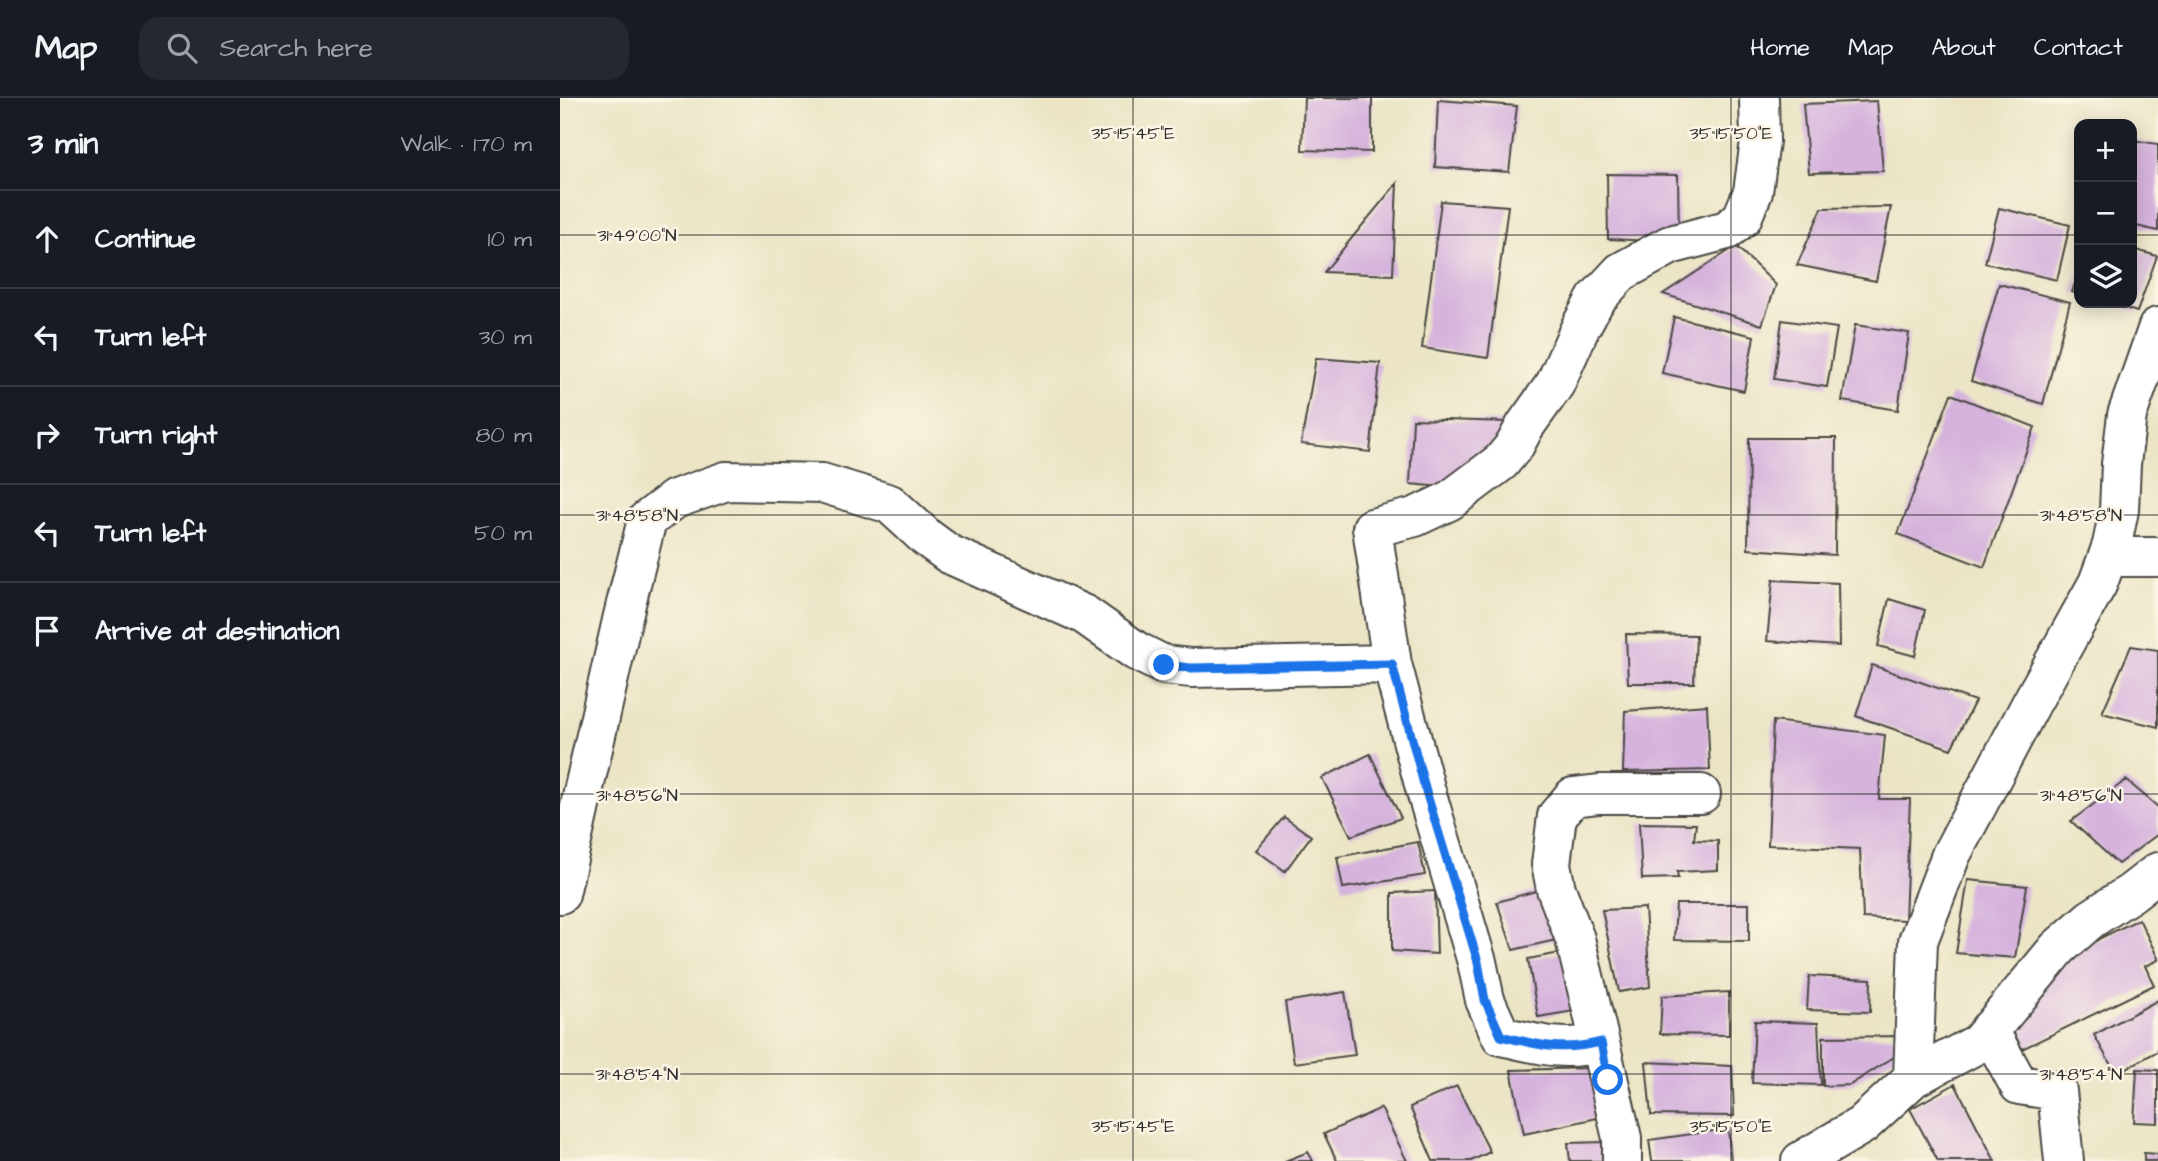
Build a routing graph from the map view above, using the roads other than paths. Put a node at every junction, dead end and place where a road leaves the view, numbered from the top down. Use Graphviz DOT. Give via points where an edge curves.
graph roads {
  1 [pos="1759,98"];
  2 [pos="2158,327"];
  3 [pos="2108,557"];
  4 [pos="2158,557"];
  5 [pos="1392,664"];
  6 [pos="1701,794"];
  7 [pos="2158,872"];
  8 [pos="560,894"];
  9 [pos="1989,1030"];
  10 [pos="1601,1042"];
  11 [pos="1913,1078"];
  12 [pos="1622,1161"];
  13 [pos="1801,1161"];
  14 [pos="2064,1161"];
  1 -- 5 [label="street" via="1760,141 1753,192 1742,218 1727,230 1670,245 1621,272 1596,299 1555,384 1501,462 1439,506 1372,528"];
  2 -- 3 [label="street" via="2127,415 2119,510"];
  3 -- 4 [label="street"];
  3 -- 11 [label="street" via="1951,855 1918,941"];
  5 -- 8 [label="street" via="1164,665 1085,615 949,554 890,504 822,483 726,481 674,499 648,520"];
  5 -- 10 [label="street" via="1485,1000 1501,1036 1555,1047"];
  6 -- 10 [label="street" via="1573,797 1557,816 1551,864"];
  7 -- 9 [label="street" via="2058,948"];
  9 -- 11 [label="street" via="1979,1042"];
  9 -- 14 [label="street" via="2019,1085 2057,1091"];
  10 -- 12 [label="street" via="1622,1138"];
  11 -- 13 [label="street" via="1862,1125"];
}
